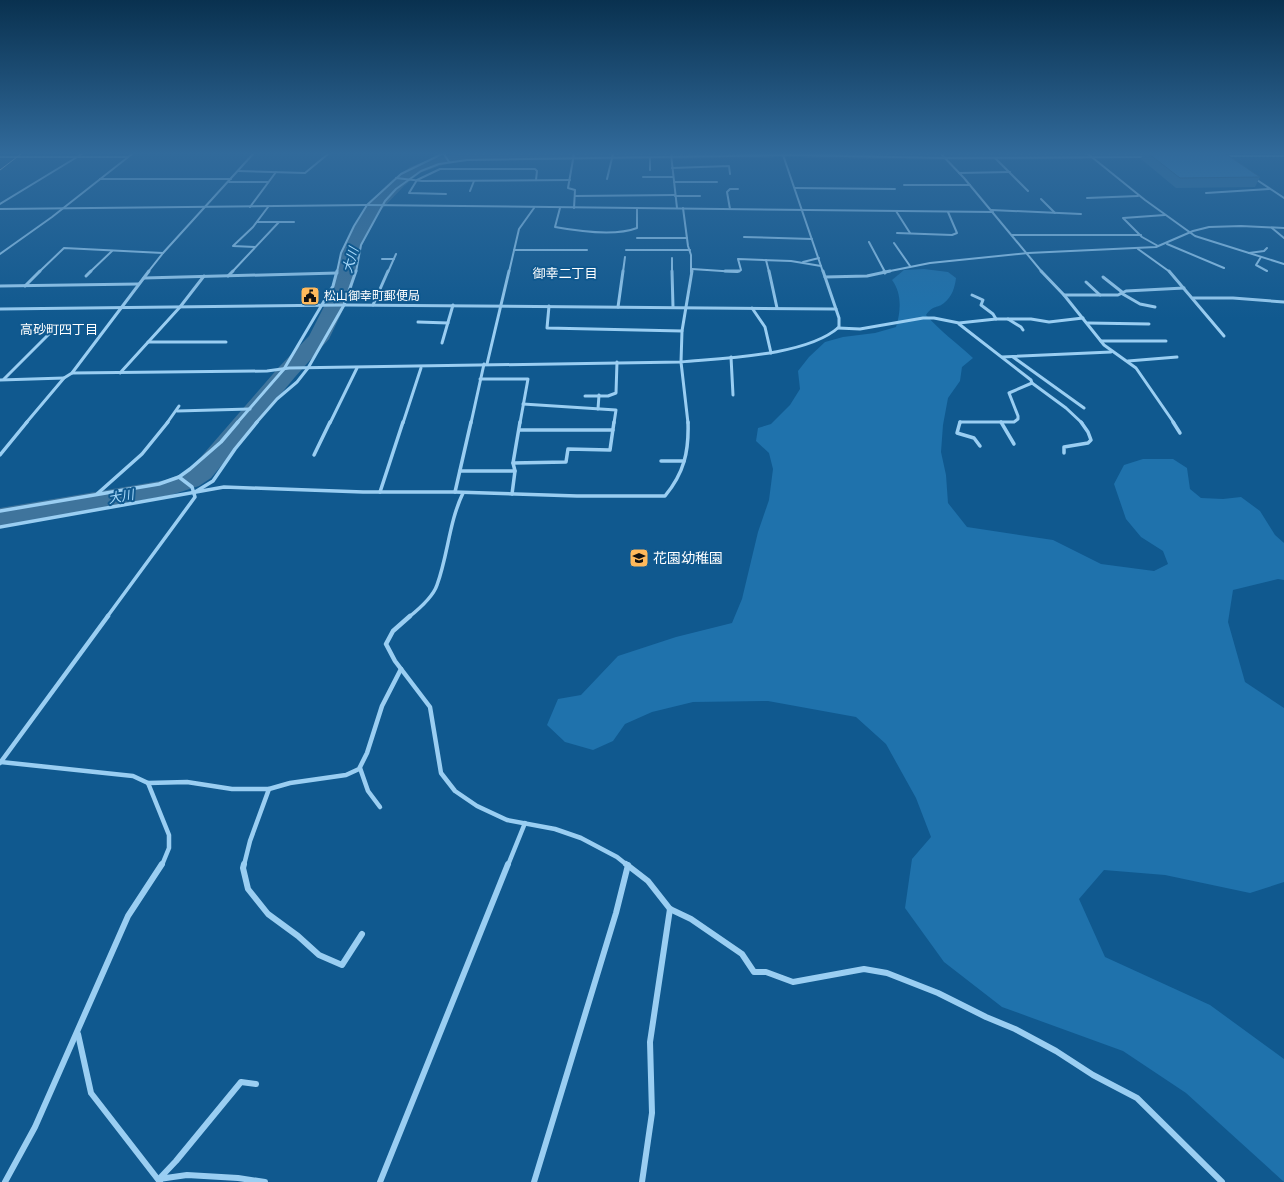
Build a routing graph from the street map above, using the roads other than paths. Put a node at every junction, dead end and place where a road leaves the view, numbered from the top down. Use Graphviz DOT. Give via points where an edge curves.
graph roads {
  1 [pos="63,209"];
  2 [pos="203,209"];
  3 [pos="266,209"];
  4 [pos="366,209"];
  5 [pos="378,209"];
  6 [pos="533,209"];
  7 [pos="560,209"];
  8 [pos="636,209"];
  9 [pos="683,209"];
  10 [pos="802,209"];
  11 [pos="810,209"];
  12 [pos="1051,209"];
  13 [pos="1157,209"];
  14 [pos="896,211"];
  15 [pos="992,211"];
  16 [pos="948,212"];
  17 [pos="1055,213"];
  18 [pos="1081,214"];
  19 [pos="1165,215"];
  20 [pos="257,222"];
  21 [pos="279,222"];
  22 [pos="294,222"];
  23 [pos="1272,228"];
  24 [pos="1284,228"];
  25 [pos="1190,232"];
  26 [pos="753,233"];
  27 [pos="897,233"];
  28 [pos="910,233"];
  29 [pos="1012,235"];
  30 [pos="1140,235"];
  31 [pos="744,237"];
  32 [pos="637,238"];
  33 [pos="687,238"];
  34 [pos="754,238"];
  35 [pos="1284,238"];
  36 [pos="812,239"];
  37 [pos="869,242"];
  38 [pos="894,243"];
  39 [pos="1167,244"];
  40 [pos="255,247"];
  41 [pos="1159,247"];
  42 [pos="1267,248"];
  43 [pos="1138,249"];
  44 [pos="514,250"];
  45 [pos="587,250"];
  46 [pos="626,250"];
  47 [pos="690,250"];
  48 [pos="112,251"];
  49 [pos="163,253"];
  50 [pos="1028,253"];
  51 [pos="1248,253"];
  52 [pos="0,254"];
  53 [pos="396,254"];
  54 [pos="1261,257"];
  55 [pos="625,258"];
  56 [pos="672,258"];
  57 [pos="818,258"];
  58 [pos="382,259"];
  59 [pos="394,259"];
  60 [pos="766,260"];
  61 [pos="1284,260"];
  62 [pos="1275,261"];
  63 [pos="800,263"];
  64 [pos="1284,264"];
  65 [pos="821,266"];
  66 [pos="910,266"];
  67 [pos="1224,268"];
  68 [pos="692,269"];
  69 [pos="1267,271"];
  70 [pos="337,273"];
  71 [pos="885,273"];
  72 [pos="86,276"];
  73 [pos="204,276"];
  74 [pos="228,276"];
  75 [pos="825,277"];
  76 [pos="1103,277"];
  77 [pos="144,278"];
  78 [pos="1086,282"];
  79 [pos="138,284"];
  80 [pos="0,286"];
  81 [pos="25,286"];
  82 [pos="1184,288"];
  83 [pos="1121,293"];
  84 [pos="972,295"];
  85 [pos="1064,295"];
  86 [pos="1100,295"];
  87 [pos="1193,298"];
  88 [pos="1284,302"];
  89 [pos="323,305"];
  90 [pos="343,305"];
  91 [pos="373,305"];
  92 [pos="453,305"];
  93 [pos="500,306"];
  94 [pos="549,306"];
  95 [pos="122,307"];
  96 [pos="180,307"];
  97 [pos="618,307"];
  98 [pos="673,307"];
  99 [pos="685,307"];
  100 [pos="1156,307"];
  101 [pos="752,308"];
  102 [pos="777,308"];
  103 [pos="0,309"];
  104 [pos="836,309"];
  105 [pos="1083,318"];
  106 [pos="996,319"];
  107 [pos="1008,319"];
  108 [pos="418,322"];
  109 [pos="448,323"];
  110 [pos="959,323"];
  111 [pos="1088,323"];
  112 [pos="1150,324"];
  113 [pos="838,328"];
  114 [pos="1023,330"];
  115 [pos="682,331"];
  116 [pos="49,334"];
  117 [pos="1224,336"];
  118 [pos="1101,341"];
  119 [pos="1166,341"];
  120 [pos="148,342"];
  121 [pos="226,342"];
  122 [pos="442,343"];
  123 [pos="1111,352"];
  124 [pos="771,353"];
  125 [pos="731,357"];
  126 [pos="1002,357"];
  127 [pos="1013,357"];
  128 [pos="1178,357"];
  129 [pos="1128,361"];
  130 [pos="617,362"];
  131 [pos="680,362"];
  132 [pos="485,364"];
  133 [pos="306,368"];
  134 [pos="357,368"];
  135 [pos="421,368"];
  136 [pos="284,369"];
  137 [pos="72,373"];
  138 [pos="120,373"];
  139 [pos="64,378"];
  140 [pos="480,379"];
  141 [pos="2,380"];
  142 [pos="1032,383"];
  143 [pos="599,395"];
  144 [pos="733,395"];
  145 [pos="585,396"];
  146 [pos="523,404"];
  147 [pos="180,406"];
  148 [pos="598,408"];
  149 [pos="1084,408"];
  150 [pos="250,409"];
  151 [pos="177,411"];
  152 [pos="1001,422"];
  153 [pos="519,430"];
  154 [pos="613,430"];
  155 [pos="1180,433"];
  156 [pos="1014,444"];
  157 [pos="980,446"];
  158 [pos="1064,453"];
  159 [pos="0,455"];
  160 [pos="314,455"];
  161 [pos="661,461"];
  162 [pos="684,461"];
  163 [pos="513,463"];
  164 [pos="460,471"];
  165 [pos="515,471"];
  166 [pos="180,478"];
  167 [pos="195,492"];
  168 [pos="380,492"];
  169 [pos="455,492"];
  170 [pos="463,493"];
  171 [pos="512,494"];
  172 [pos="95,496"];
  173 [pos="0,511"];
  174 [pos="0,527"];
  175 [pos="401,669"];
  176 [pos="0,763"];
  177 [pos="360,768"];
  178 [pos="148,783"];
  179 [pos="270,789"];
  180 [pos="380,807"];
  181 [pos="525,823"];
  182 [pos="628,865"];
  183 [pos="670,909"];
  184 [pos="362,934"];
  185 [pos="78,1033"];
  186 [pos="256,1084"];
  187 [pos="159,1181"];
  188 [pos="5,1182"];
  189 [pos="265,1182"];
  190 [pos="380,1182"];
  191 [pos="534,1182"];
  192 [pos="642,1182"];
  193 [pos="1222,1182"];
  1 -- 52 [label="street"];
  2 -- 49 [label="street"];
  3 -- 20 [label="street"];
  4 -- 70 [label="street" via="343,248"];
  5 -- 90 [label="street" via="361,245 355,276"];
  6 -- 44 [label="street" via="519,228"];
  7 -- 8 [label="street" via="555,227 580,231 633,230 637,228"];
  9 -- 33 [label="street"];
  10 -- 36 [label="street"];
  11 -- 14 [label="street"];
  12 -- 17 [label="street"];
  13 -- 19 [label="street"];
  14 -- 16 [label="street"];
  14 -- 28 [label="street"];
  15 -- 16 [label="street"];
  15 -- 17 [label="street"];
  15 -- 29 [label="street"];
  16 -- 28 [label="street" via="957,233"];
  17 -- 18 [label="street"];
  19 -- 25 [label="street"];
  19 -- 30 [label="street" via="1123,218"];
  20 -- 21 [label="street"];
  20 -- 40 [label="street" via="233,246"];
  21 -- 22 [label="street"];
  21 -- 40 [label="street"];
  23 -- 24 [label="street"];
  23 -- 25 [label="street" via="1203,228"];
  23 -- 35 [label="street"];
  25 -- 39 [label="street"];
  25 -- 51 [label="street" via="1204,240"];
  26 -- 34 [label="street"];
  27 -- 28 [label="street"];
  29 -- 30 [label="street"];
  29 -- 50 [label="street"];
  30 -- 41 [label="street"];
  31 -- 34 [label="street"];
  32 -- 33 [label="street"];
  33 -- 47 [label="street"];
  34 -- 36 [label="street"];
  36 -- 57 [label="street"];
  37 -- 71 [label="street"];
  38 -- 66 [label="street"];
  39 -- 41 [label="street"];
  39 -- 67 [label="street"];
  40 -- 74 [label="street"];
  41 -- 43 [label="street"];
  42 -- 51 [label="street" via="1264,251"];
  43 -- 50 [label="street"];
  43 -- 82 [label="street" via="1164,267"];
  44 -- 45 [label="street"];
  44 -- 93 [label="street"];
  46 -- 47 [label="street"];
  47 -- 68 [label="street"];
  48 -- 49 [label="street"];
  48 -- 72 [label="street"];
  48 -- 81 [label="street" via="64,248"];
  49 -- 77 [label="street"];
  50 -- 66 [label="street"];
  50 -- 85 [label="street" via="1050,282"];
  51 -- 54 [label="street"];
  53 -- 59 [label="street"];
  54 -- 62 [label="street"];
  54 -- 69 [label="street" via="1256,265"];
  55 -- 97 [label="street"];
  56 -- 98 [label="street"];
  57 -- 63 [label="street"];
  57 -- 65 [label="street"];
  58 -- 59 [label="street"];
  59 -- 91 [label="street"];
  60 -- 63 [label="street"];
  60 -- 68 [label="street" via="738,259 741,270 737,272"];
  60 -- 102 [label="street"];
  61 -- 62 [label="street"];
  62 -- 64 [label="street"];
  63 -- 65 [label="street"];
  65 -- 75 [label="street"];
  66 -- 71 [label="street"];
  68 -- 99 [label="street"];
  70 -- 74 [label="street"];
  70 -- 89 [label="street"];
  71 -- 75 [label="street"];
  73 -- 74 [label="street"];
  73 -- 77 [label="street"];
  73 -- 96 [label="street"];
  75 -- 104 [label="street"];
  76 -- 83 [label="street"];
  77 -- 79 [label="street"];
  78 -- 86 [label="street"];
  79 -- 81 [label="street"];
  79 -- 95 [label="street"];
  80 -- 81 [label="street"];
  82 -- 83 [label="street"];
  82 -- 87 [label="street"];
  83 -- 86 [label="street" via="1118,296"];
  83 -- 100 [label="street" via="1141,306"];
  84 -- 106 [label="street" via="982,298 983,308 993,313"];
  85 -- 86 [label="street"];
  85 -- 105 [label="street"];
  87 -- 88 [label="street"];
  87 -- 117 [label="street"];
  89 -- 90 [label="street"];
  89 -- 96 [label="street"];
  89 -- 136 [label="street"];
  90 -- 91 [label="street"];
  90 -- 133 [label="street"];
  91 -- 92 [label="street"];
  92 -- 93 [label="street"];
  92 -- 109 [label="street"];
  93 -- 94 [label="street"];
  93 -- 132 [label="street"];
  94 -- 97 [label="street"];
  94 -- 115 [label="street" via="547,328"];
  95 -- 96 [label="street"];
  95 -- 103 [label="street"];
  95 -- 137 [label="street"];
  96 -- 120 [label="street"];
  97 -- 98 [label="street"];
  98 -- 99 [label="street"];
  99 -- 101 [label="street"];
  99 -- 115 [label="street"];
  101 -- 102 [label="street"];
  101 -- 124 [label="street" via="765,327"];
  102 -- 104 [label="street"];
  104 -- 113 [label="street" via="840,323"];
  105 -- 107 [label="street" via="1049,322"];
  105 -- 111 [label="street"];
  106 -- 107 [label="street"];
  106 -- 110 [label="street"];
  107 -- 114 [label="street"];
  108 -- 109 [label="street"];
  109 -- 122 [label="street"];
  110 -- 113 [label="street" via="924,318 860,330"];
  110 -- 126 [label="street"];
  111 -- 112 [label="street"];
  111 -- 118 [label="street"];
  113 -- 124 [label="street" via="792,348"];
  115 -- 131 [label="street"];
  116 -- 141 [label="street"];
  118 -- 119 [label="street"];
  118 -- 123 [label="street"];
  120 -- 121 [label="street"];
  120 -- 138 [label="street"];
  123 -- 127 [label="street"];
  123 -- 129 [label="street"];
  124 -- 125 [label="street"];
  125 -- 131 [label="street"];
  125 -- 144 [label="street"];
  126 -- 127 [label="street"];
  126 -- 142 [label="street"];
  127 -- 149 [label="street"];
  128 -- 129 [label="street"];
  129 -- 155 [label="street" via="1136,368"];
  130 -- 131 [label="street"];
  130 -- 132 [label="street"];
  130 -- 143 [label="street" via="616,393 608,396"];
  131 -- 162 [label="street" via="689,418"];
  132 -- 135 [label="street"];
  132 -- 140 [label="street"];
  133 -- 134 [label="street"];
  133 -- 136 [label="street"];
  133 -- 167 [label="street" via="296,382 277,398 213,481"];
  134 -- 135 [label="street"];
  134 -- 160 [label="street"];
  135 -- 168 [label="street"];
  136 -- 138 [label="street"];
  136 -- 150 [label="street"];
  137 -- 138 [label="street"];
  137 -- 139 [label="street"];
  139 -- 141 [label="street"];
  139 -- 159 [label="street"];
  140 -- 146 [label="street" via="528,379"];
  140 -- 164 [label="street"];
  142 -- 152 [label="street" via="1009,393 1009,398 1019,415 1018,419 1014,422"];
  142 -- 158 [label="street" via="1076,418 1090,434 1091,440 1088,444 1064,447"];
  143 -- 145 [label="street"];
  143 -- 148 [label="street"];
  146 -- 148 [label="street"];
  146 -- 153 [label="street"];
  147 -- 151 [label="street"];
  148 -- 154 [label="street" via="616,410"];
  150 -- 151 [label="street"];
  150 -- 166 [label="street" via="221,442"];
  151 -- 172 [label="street" via="139,459"];
  152 -- 156 [label="street"];
  152 -- 157 [label="street" via="960,422 957,433 974,438"];
  153 -- 154 [label="street"];
  153 -- 163 [label="street"];
  154 -- 163 [label="street" via="610,450 568,449 566,462"];
  161 -- 162 [label="street"];
  162 -- 171 [label="street" via="678,481 665,496"];
  163 -- 165 [label="street"];
  164 -- 165 [label="street"];
  164 -- 169 [label="street"];
  165 -- 171 [label="street"];
  166 -- 167 [label="street"];
  166 -- 172 [label="street"];
  167 -- 168 [label="street" via="224,488"];
  167 -- 174 [label="street"];
  167 -- 176 [label="street" via="195,497"];
  168 -- 169 [label="street"];
  169 -- 170 [label="street"];
  170 -- 171 [label="street"];
  170 -- 175 [label="street" via="456,508 437,586 422,606 393,631 386,644"];
  172 -- 173 [label="street"];
  175 -- 177 [label="street" via="377,720"];
  175 -- 181 [label="street" via="430,707 441,773 454,791 477,806 507,820"];
  176 -- 178 [label="street" via="133,776"];
  177 -- 179 [label="street" via="335,777 290,783"];
  177 -- 180 [label="street" via="368,792"];
  178 -- 179 [label="street" via="187,782 232,789"];
  178 -- 185 [label="street" via="169,835 169,848 162,865 128,916"];
  179 -- 184 [label="street" via="250,841 243,868 248,889 268,914 319,955 342,965"];
  181 -- 182 [label="street" via="581,838"];
  181 -- 190 [label="street"];
  182 -- 183 [label="street" via="648,881"];
  182 -- 191 [label="street" via="616,913"];
  183 -- 192 [label="street" via="650,1042 652,1113"];
  183 -- 193 [label="street" via="690,919 742,954 754,972 766,972 793,982 864,969 887,973 938,993 1015,1029 1137,1098"];
  185 -- 187 [label="street" via="91,1093"];
  185 -- 188 [label="street" via="35,1127"];
  186 -- 187 [label="street" via="241,1082"];
  187 -- 189 [label="street" via="187,1175"];
}
